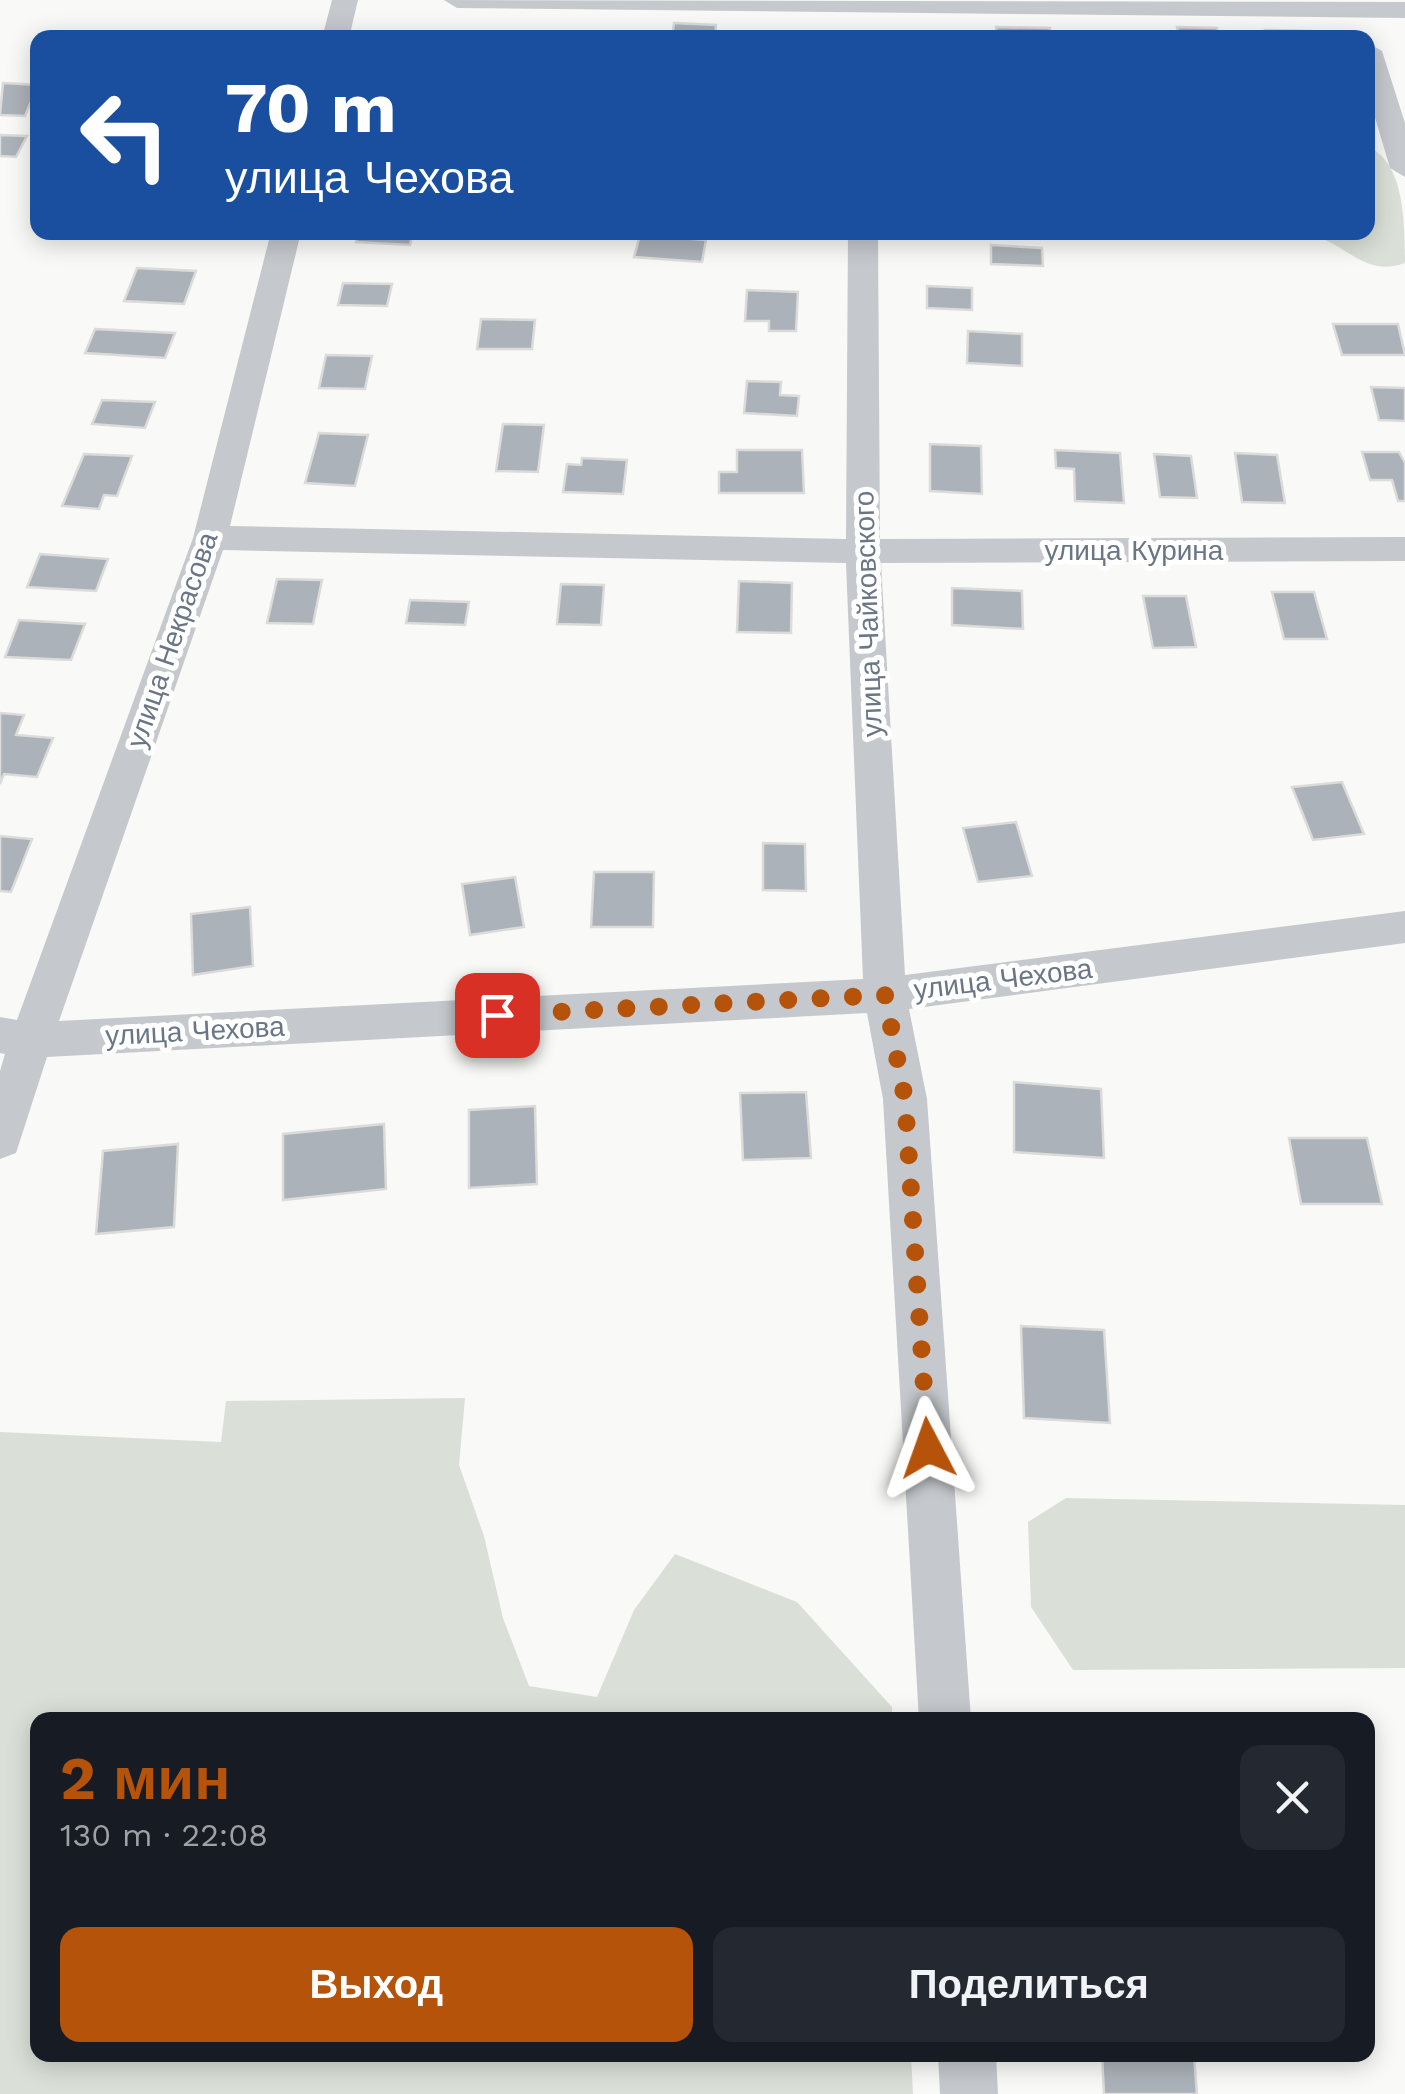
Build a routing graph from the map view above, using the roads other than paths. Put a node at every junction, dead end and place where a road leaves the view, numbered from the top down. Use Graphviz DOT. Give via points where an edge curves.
graph roads {
  1 [pos="345,0"];
  2 [pos="456,0"];
  3 [pos="832,0"];
  4 [pos="1352,5"];
  5 [pos="1405,10"];
  6 [pos="338,30"];
  7 [pos="836,30"];
  8 [pos="1360,30"];
  9 [pos="1375,73"];
  10 [pos="1405,168"];
  11 [pos="284,240"];
  12 [pos="863,240"];
  13 [pos="210,538"];
  14 [pos="864,550"];
  15 [pos="1405,550"];
  16 [pos="1405,928"];
  17 [pos="885,995"];
  18 [pos="15,1038"];
  19 [pos="0,1140"];
  20 [pos="944,1712"];
  21 [pos="968,2062"];
  22 [pos="970,2094"];
  1 -- 6 [label="street"];
  2 -- 3 [label="street"];
  3 -- 4 [label="street"];
  3 -- 7 [label="street"];
  4 -- 5 [label="street"];
  4 -- 8 [label="street"];
  9 -- 10 [label="street"];
  11 -- 13 [label="street, улица Некрасова"];
  12 -- 14 [label="street, улица Чайковского"];
  13 -- 14 [label="street, улица Курина"];
  13 -- 18 [label="street, улица Некрасова"];
  14 -- 15 [label="street, улица Курина"];
  14 -- 17 [label="street, улица Чайковского"];
  16 -- 17 [label="street, улица Чехова"];
  17 -- 18 [label="street, улица Чехова"];
  17 -- 20 [label="street, улица Чайковского" via="905,1099"];
  18 -- 19 [label="street, улица Некрасова"];
  21 -- 22 [label="street"];
}
